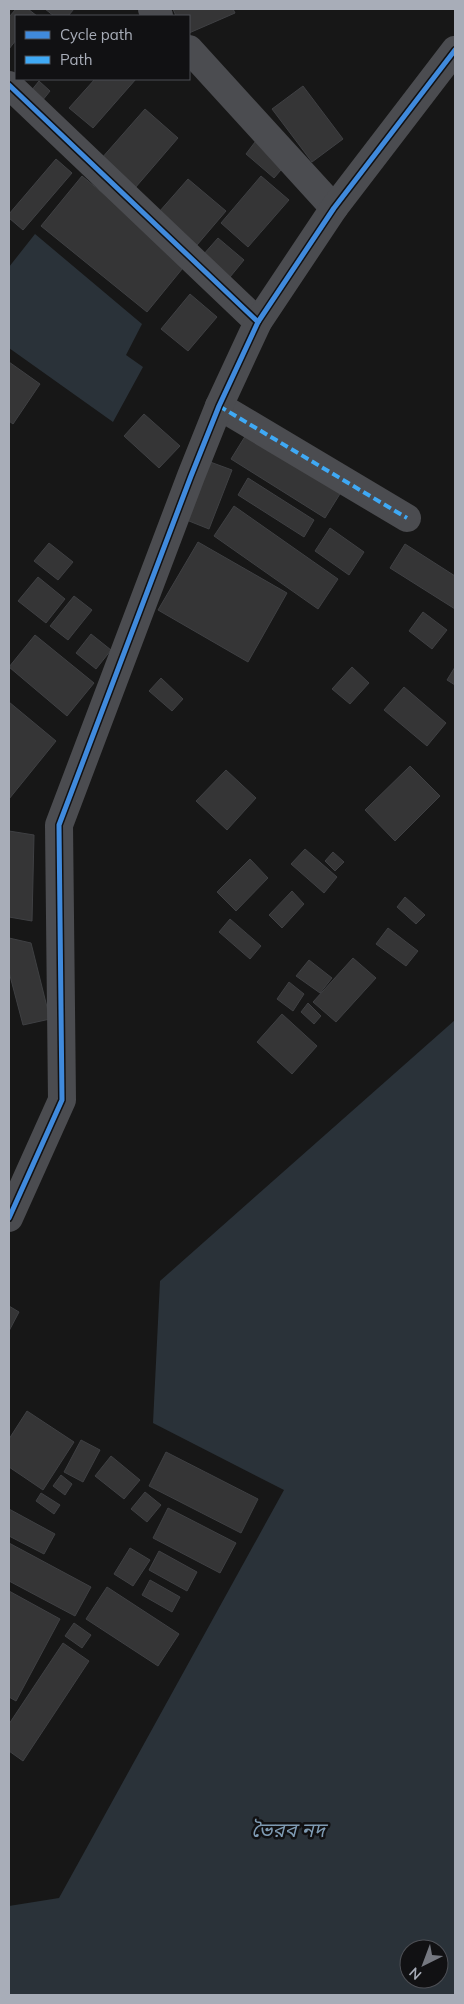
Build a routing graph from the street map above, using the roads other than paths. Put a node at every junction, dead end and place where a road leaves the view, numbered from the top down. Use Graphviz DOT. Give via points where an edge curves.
graph roads {
  1 [pos="190,50"];
  2 [pos="455,50"];
  3 [pos="9,84"];
  4 [pos="334,208"];
  5 [pos="258,322"];
  6 [pos="219,406"];
  7 [pos="408,518"];
  8 [pos="14,1189"];
  9 [pos="9,1218"];
  1 -- 4 [label="street"];
  2 -- 4 [label="street"];
  3 -- 5 [label="street"];
  4 -- 5 [label="street"];
  5 -- 6 [label="street"];
  6 -- 7 [label="street"];
  6 -- 8 [label="street" via="58,825 62,1100"];
  8 -- 9 [label="street"];
}
